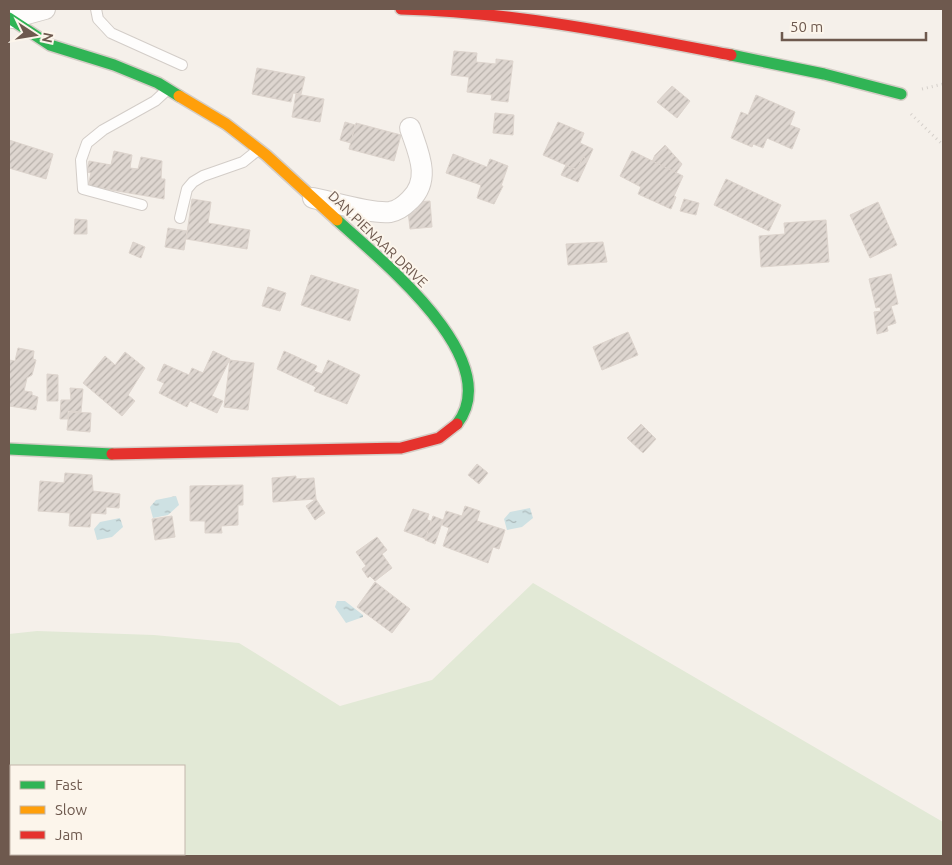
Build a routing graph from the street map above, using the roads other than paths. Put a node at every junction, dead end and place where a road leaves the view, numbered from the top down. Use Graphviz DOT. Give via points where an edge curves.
graph roads {
  1 [pos="45,9"];
  2 [pos="96,9"];
  3 [pos="401,9"];
  4 [pos="10,18"];
  5 [pos="182,66"];
  6 [pos="168,89"];
  7 [pos="901,94"];
  8 [pos="410,128"];
  9 [pos="259,150"];
  10 [pos="313,198"];
  11 [pos="142,205"];
  12 [pos="180,218"];
  13 [pos="9,448"];
  1 -- 4 [label="street"];
  2 -- 5 [label="lane" via="98,19 111,33"];
  3 -- 7 [label="street" via="488,12 654,40 852,79"];
  4 -- 6 [label="street, DAN PIENAAR DRIVE" via="50,45 114,65"];
  6 -- 9 [label="street, DAN PIENAAR DRIVE" via="226,124"];
  6 -- 11 [label="lane" via="155,101 109,126 87,143 82,160 83,189"];
  8 -- 10 [label="street" via="419,152 422,178 406,204 391,212"];
  9 -- 10 [label="street, DAN PIENAAR DRIVE"];
  9 -- 12 [label="lane" via="243,162 193,182 187,189"];
  10 -- 13 [label="street, DAN PIENAAR DRIVE" via="407,284 444,328 458,351 469,377 468,403 461,421 447,435 424,445 401,448 122,455"];
}
